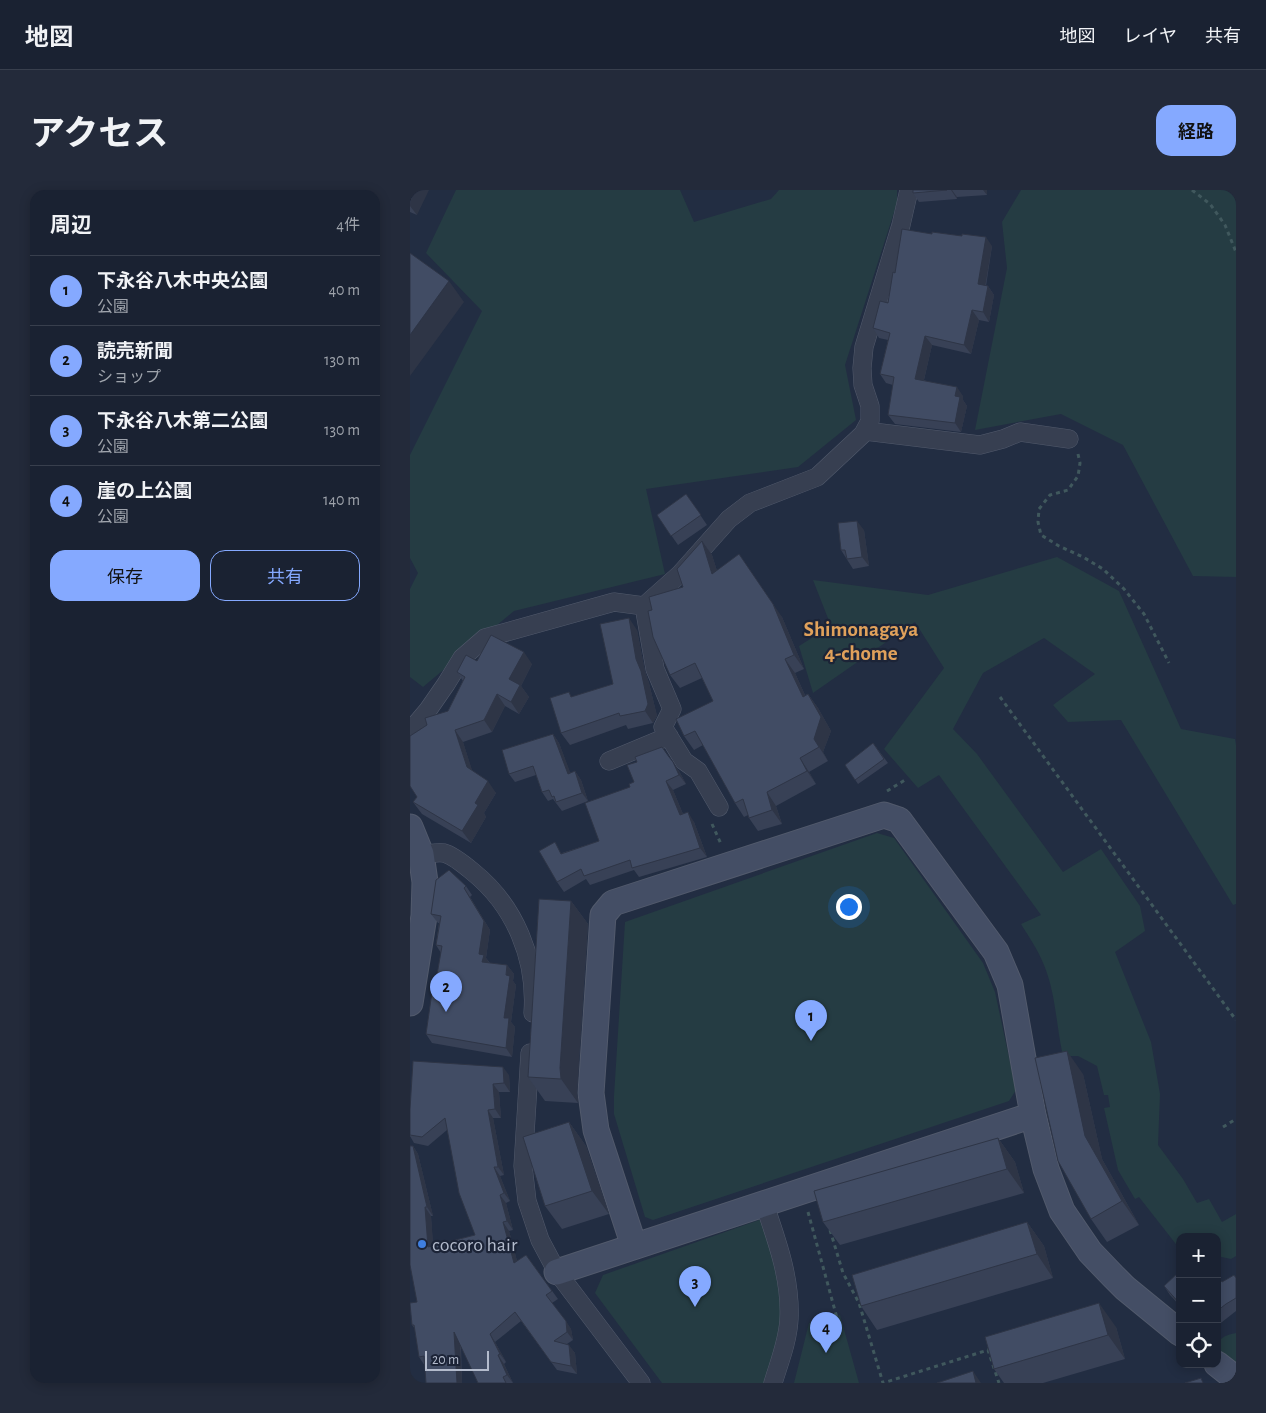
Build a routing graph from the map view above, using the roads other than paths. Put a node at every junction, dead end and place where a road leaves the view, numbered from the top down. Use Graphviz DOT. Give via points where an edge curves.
graph roads {
  1 [pos="909,190"];
  2 [pos="865,431"];
  3 [pos="1069,439"];
  4 [pos="644,606"];
  5 [pos="410,728"];
  6 [pos="669,736"];
  7 [pos="609,761"];
  8 [pos="715,813"];
  9 [pos="410,827"];
  10 [pos="421,854"];
  11 [pos="410,1003"];
  12 [pos="1033,1115"];
  13 [pos="764,1203"];
  14 [pos="634,1246"];
  15 [pos="557,1272"];
  16 [pos="1176,1330"];
  17 [pos="1221,1367"];
  18 [pos="1236,1379"];
  19 [pos="641,1383"];
  20 [pos="774,1383"];
  1 -- 2 [label="street" via="864,347 863,385 870,406 870,421"];
  2 -- 3 [label="street" via="980,445 1020,432"];
  2 -- 4 [label="street" via="817,477 750,503 729,519 680,574"];
  4 -- 5 [label="street" via="614,602 485,638 462,658 428,710"];
  4 -- 6 [label="street" via="655,668 672,709 664,727"];
  6 -- 7 [label="street"];
  6 -- 8 [label="street" via="684,761 698,771"];
  9 -- 10 [label="street"];
  10 -- 11 [label="street" via="425,882 424,916"];
  10 -- 15 [label="street" via="446,853 486,883 515,921 524,945 530,964 534,1000 524,1184 540,1240"];
  12 -- 13 [label="street"];
  12 -- 14 [label="street" via="1010,985 996,952 899,820 884,814 613,903 603,915 591,1094 596,1130"];
  12 -- 16 [label="street" via="1046,1169 1062,1211 1090,1252 1113,1276"];
  13 -- 14 [label="street"];
  13 -- 20 [label="street" via="782,1253 789,1298 789,1321"];
  14 -- 15 [label="street"];
  15 -- 19 [label="street"];
  17 -- 18 [label="street"];
}
